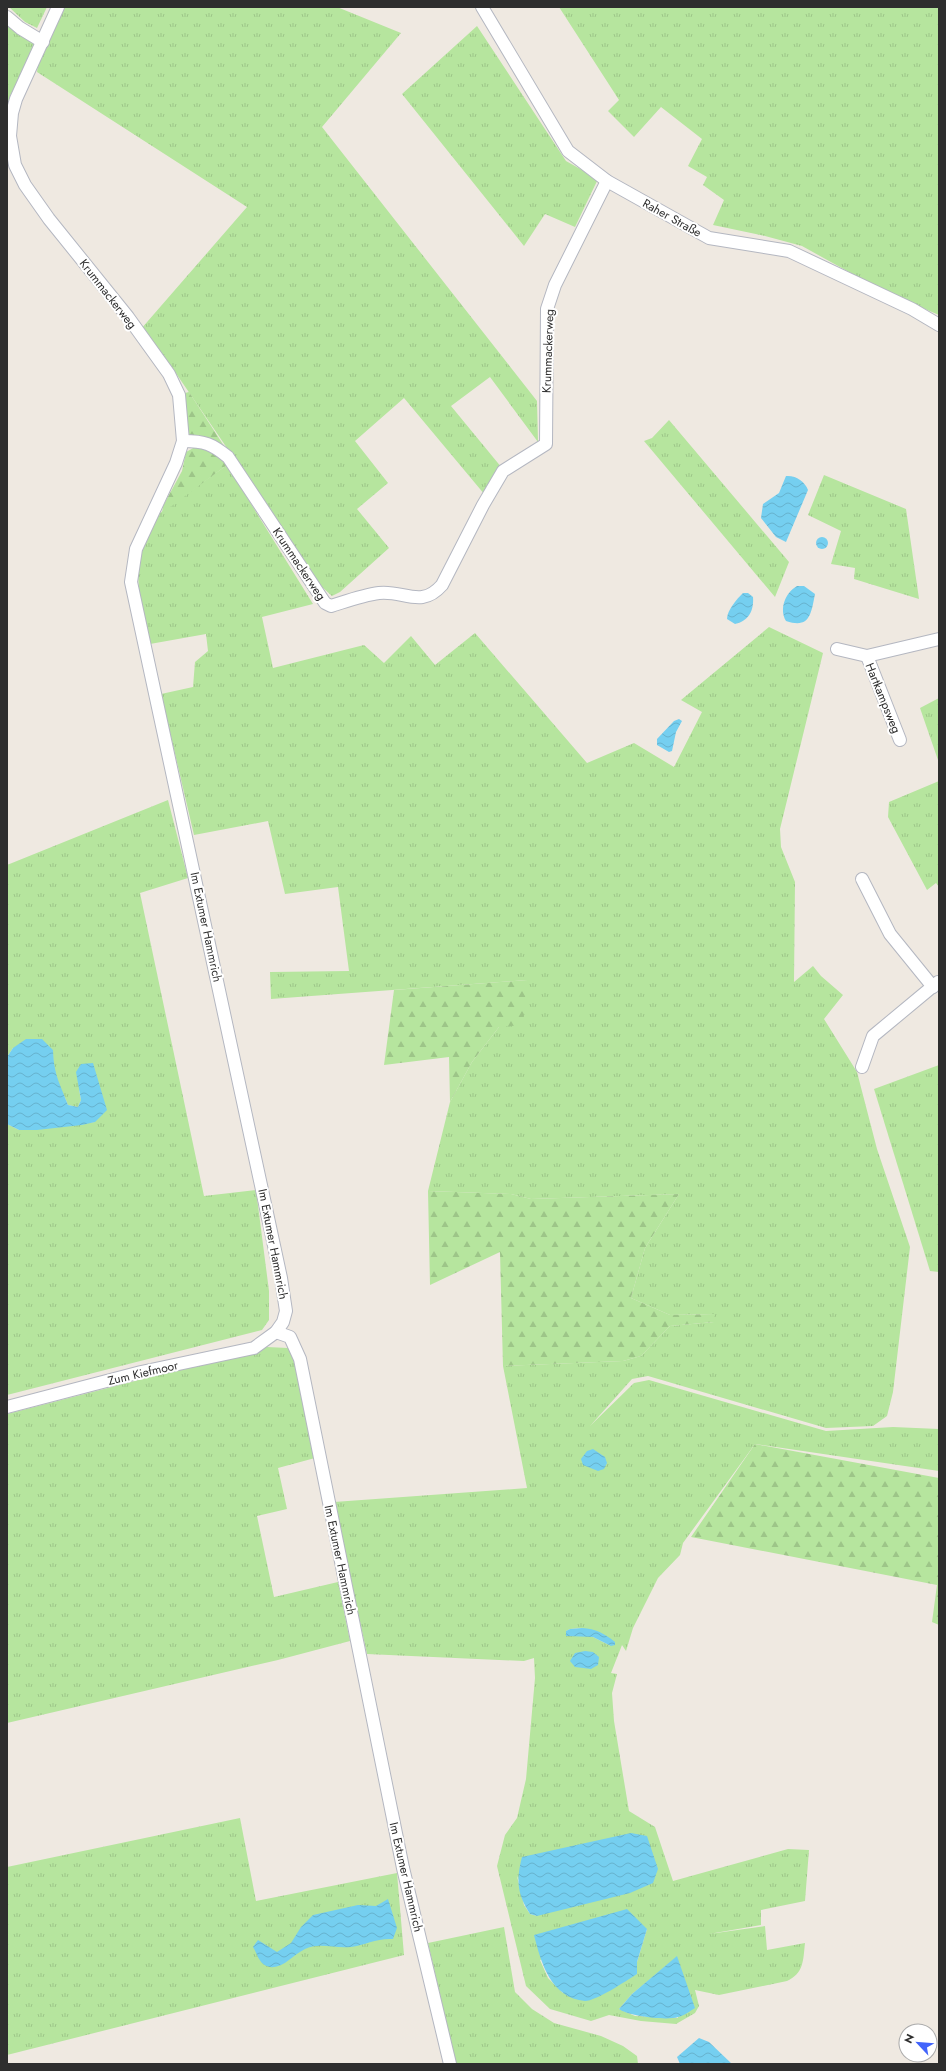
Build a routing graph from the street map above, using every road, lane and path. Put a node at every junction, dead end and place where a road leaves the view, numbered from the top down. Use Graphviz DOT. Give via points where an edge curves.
graph roads {
  1 [pos="58,7"];
  2 [pos="482,7"];
  3 [pos="7,17"];
  4 [pos="43,42"];
  5 [pos="11,166"];
  6 [pos="607,181"];
  7 [pos="939,325"];
  8 [pos="184,441"];
  9 [pos="939,638"];
  10 [pos="837,649"];
  11 [pos="867,656"];
  12 [pos="900,740"];
  13 [pos="862,879"];
  14 [pos="936,984"];
  15 [pos="862,1067"];
  16 [pos="276,1332"];
  17 [pos="7,1407"];
  18 [pos="450,2064"];
  1 -- 4 [label="street, Krummackerweg"];
  2 -- 6 [label="street, Raher Straße" via="568,151"];
  3 -- 4 [label="street"];
  4 -- 5 [label="street, Krummackerweg" via="12,113"];
  5 -- 8 [label="street, Krummackerweg" via="169,374 179,395"];
  6 -- 7 [label="street, Raher Straße" via="709,238 789,251 912,309"];
  6 -- 8 [label="street, Krummackerweg" via="555,285 547,310 546,444 504,471 442,585 434,594 421,598 369,594 331,606 325,604 228,457 212,445"];
  8 -- 16 [label="street, Im Extumer Hammrich" via="136,549 132,582 281,1278 286,1311 283,1322"];
  9 -- 11 [label="street, Hartkampsweg"];
  10 -- 11 [label="street, Hartkampsweg"];
  11 -- 12 [label="street, Hartkampsweg"];
  13 -- 14 [label="street" via="890,934"];
  14 -- 15 [label="street" via="873,1036"];
  16 -- 17 [label="street, Zum Kiefmoor" via="254,1348 141,1372"];
  16 -- 18 [label="street, Im Extumer Hammrich" via="290,1337 300,1360 404,1868"];
}
